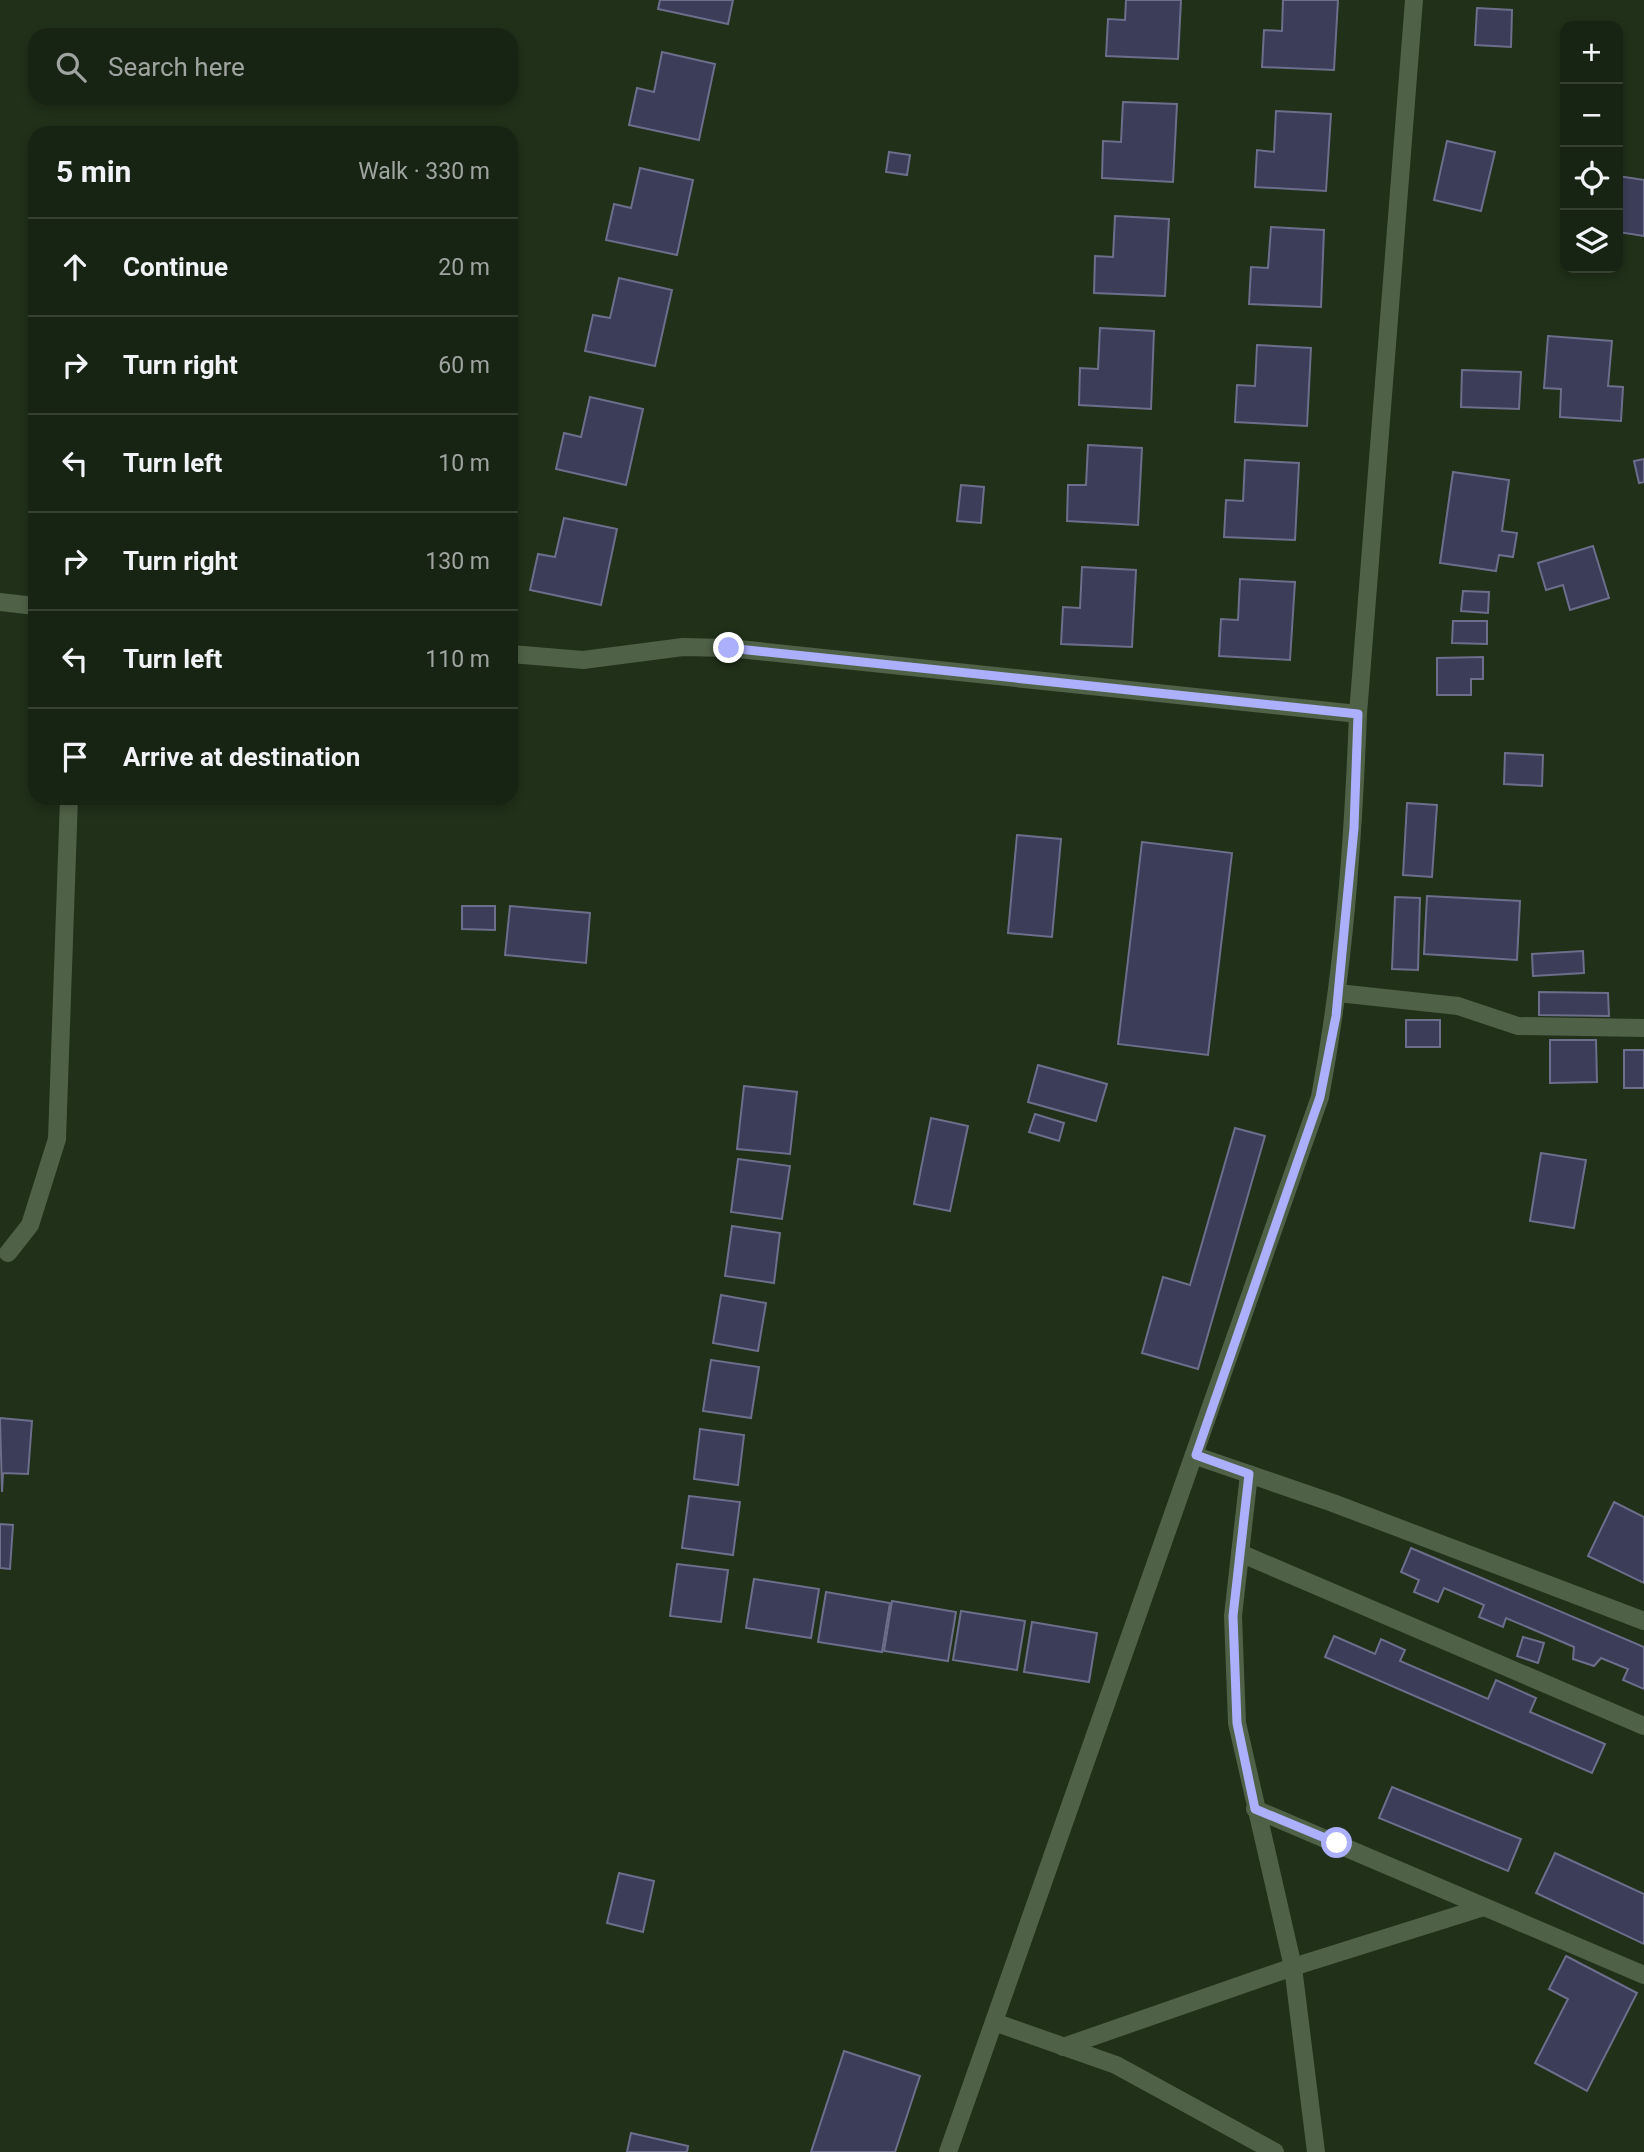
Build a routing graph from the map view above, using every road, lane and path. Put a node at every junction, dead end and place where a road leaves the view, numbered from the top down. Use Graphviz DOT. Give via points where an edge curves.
graph roads {
  1 [pos="1415,0"];
  2 [pos="0,602"];
  3 [pos="28,605"];
  4 [pos="518,655"];
  5 [pos="1358,714"];
  6 [pos="69,805"];
  7 [pos="1338,993"];
  8 [pos="1644,1028"];
  9 [pos="4,1257"];
  10 [pos="1196,1455"];
  11 [pos="1249,1474"];
  12 [pos="1240,1553"];
  13 [pos="1644,1621"];
  14 [pos="1644,1726"];
  15 [pos="1255,1809"];
  16 [pos="1484,1907"];
  17 [pos="1293,1967"];
  18 [pos="1644,1975"];
  19 [pos="994,2022"];
  20 [pos="1063,2046"];
  21 [pos="948,2152"];
  22 [pos="1275,2152"];
  23 [pos="1316,2152"];
  1 -- 5 [label="street"];
  2 -- 3 [label="street"];
  4 -- 5 [label="street" via="583,660 683,647 729,648"];
  5 -- 7 [label="street" via="1354,828"];
  6 -- 9 [label="street" via="57,1139 30,1225"];
  7 -- 8 [label="street" via="1458,1006 1518,1026"];
  7 -- 10 [label="street" via="1320,1097"];
  10 -- 11 [label="street"];
  10 -- 19 [label="street"];
  11 -- 12 [label="street"];
  11 -- 13 [label="street"];
  12 -- 14 [label="street"];
  12 -- 15 [label="street" via="1233,1616 1237,1723"];
  15 -- 16 [label="street"];
  15 -- 17 [label="street"];
  16 -- 17 [label="street"];
  16 -- 18 [label="street"];
  17 -- 20 [label="street"];
  17 -- 23 [label="street"];
  19 -- 20 [label="street"];
  19 -- 21 [label="street"];
  20 -- 22 [label="street" via="1116,2065"];
}
